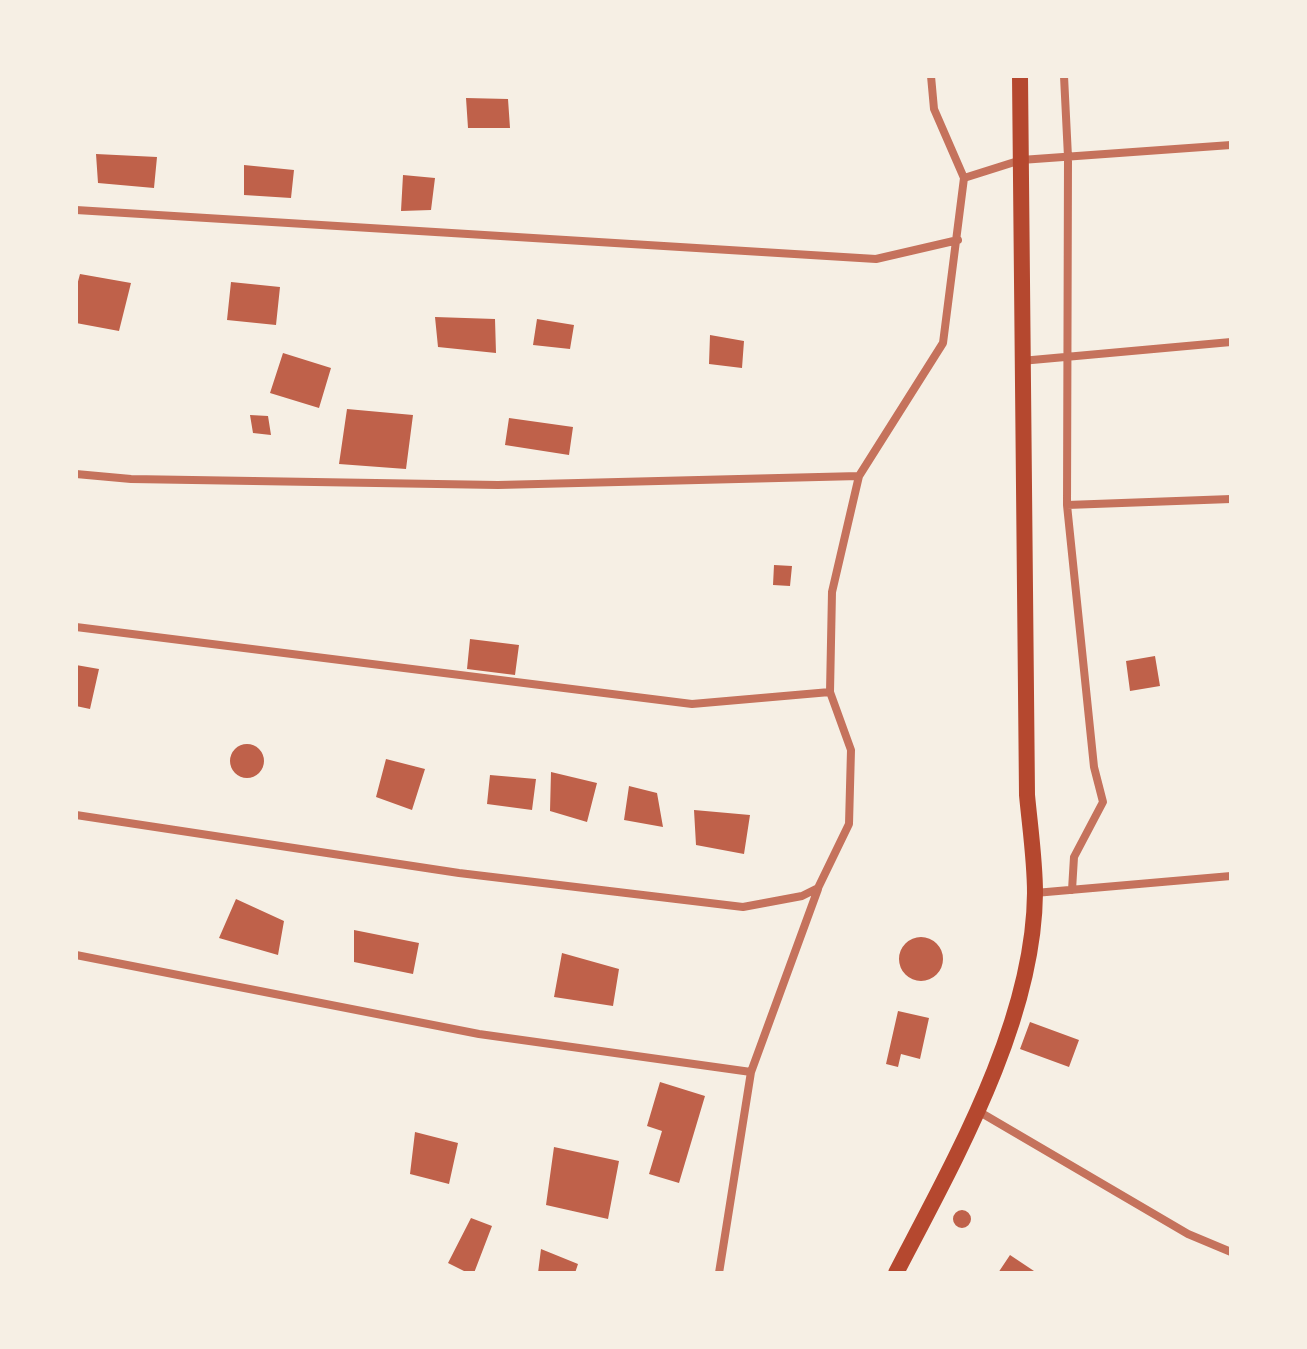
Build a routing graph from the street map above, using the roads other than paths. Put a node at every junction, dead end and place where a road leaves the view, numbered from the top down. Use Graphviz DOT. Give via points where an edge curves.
graph roads {
  1 [pos="931,76"];
  2 [pos="1020,76"];
  3 [pos="1064,76"];
  4 [pos="1231,145"];
  5 [pos="1068,157"];
  6 [pos="1021,160"];
  7 [pos="964,178"];
  8 [pos="76,210"];
  9 [pos="958,240"];
  10 [pos="1231,342"];
  11 [pos="1066,357"];
  12 [pos="1021,361"];
  13 [pos="76,474"];
  14 [pos="859,476"];
  15 [pos="1231,499"];
  16 [pos="1067,505"];
  17 [pos="76,627"];
  18 [pos="830,692"];
  19 [pos="76,815"];
  20 [pos="1231,876"];
  21 [pos="818,888"];
  22 [pos="1072,890"];
  23 [pos="1035,893"];
  24 [pos="76,955"];
  25 [pos="751,1072"];
  26 [pos="978,1111"];
  27 [pos="1231,1252"];
  28 [pos="719,1273"];
  29 [pos="896,1273"];
  1 -- 7 [label="street" via="934,109"];
  2 -- 6 [label="main road"];
  3 -- 5 [label="street"];
  4 -- 5 [label="street"];
  5 -- 6 [label="street"];
  5 -- 11 [label="street"];
  6 -- 7 [label="street"];
  6 -- 12 [label="main road"];
  7 -- 9 [label="street"];
  8 -- 9 [label="street" via="876,259"];
  9 -- 14 [label="street" via="943,343"];
  10 -- 11 [label="street"];
  11 -- 12 [label="street"];
  11 -- 16 [label="street"];
  12 -- 23 [label="main road" via="1027,795"];
  13 -- 14 [label="street" via="498,485"];
  14 -- 18 [label="street" via="832,592"];
  15 -- 16 [label="street"];
  16 -- 22 [label="street" via="1094,767 1103,802 1074,857"];
  17 -- 18 [label="street" via="692,704"];
  18 -- 21 [label="street" via="851,750 849,824"];
  19 -- 21 [label="street" via="459,873 743,907"];
  20 -- 22 [label="street"];
  21 -- 25 [label="street"];
  22 -- 23 [label="street"];
  23 -- 26 [label="main road" via="1025,974"];
  24 -- 25 [label="street" via="479,1034"];
  25 -- 28 [label="street"];
  26 -- 27 [label="street" via="1188,1234"];
  26 -- 29 [label="main road"];
}
